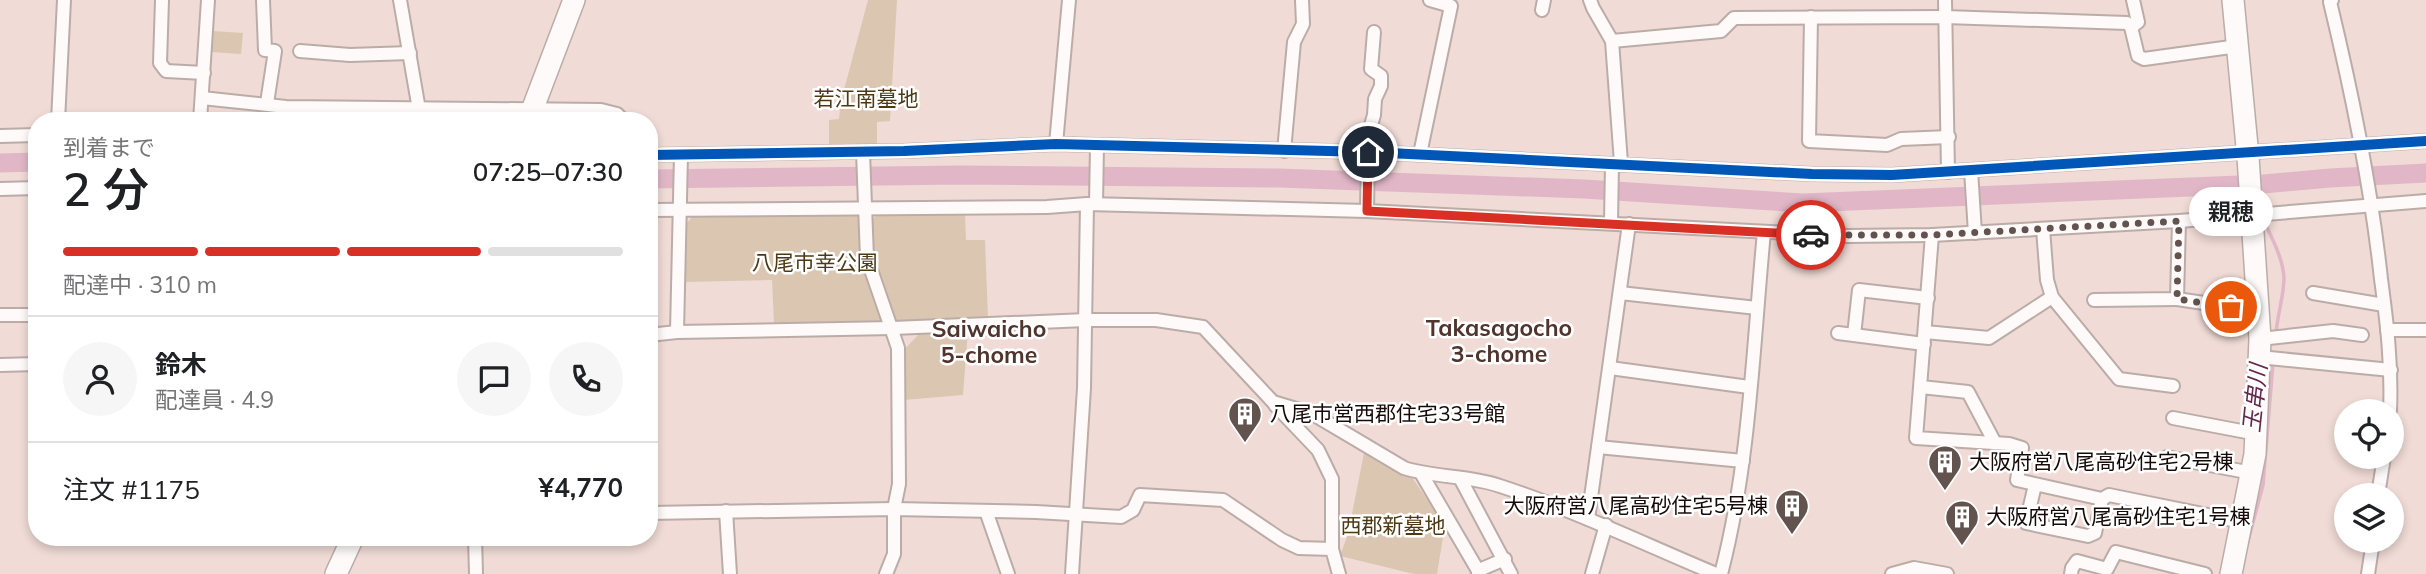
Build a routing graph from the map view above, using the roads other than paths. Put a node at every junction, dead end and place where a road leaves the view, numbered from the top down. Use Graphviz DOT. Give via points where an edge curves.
graph roads {
  1 [pos="64,0"];
  2 [pos="162,0"];
  3 [pos="208,0"];
  4 [pos="263,0"];
  5 [pos="400,0"];
  6 [pos="574,0"];
  7 [pos="1069,0"];
  8 [pos="1303,0"];
  9 [pos="1430,0"];
  10 [pos="1591,0"];
  11 [pos="1945,0"];
  12 [pos="2133,0"];
  13 [pos="2233,0"];
  14 [pos="2332,0"];
  15 [pos="1811,17"];
  16 [pos="1945,17"];
  17 [pos="2132,27"];
  18 [pos="1374,32"];
  19 [pos="1612,41"];
  20 [pos="2238,46"];
  21 [pos="300,51"];
  22 [pos="410,53"];
  23 [pos="204,73"];
  24 [pos="202,98"];
  25 [pos="267,103"];
  26 [pos="58,112"];
  27 [pos="201,112"];
  28 [pos="381,112"];
  29 [pos="419,112"];
  30 [pos="531,112"];
  31 [pos="573,112"];
  32 [pos="609,112"];
  33 [pos="0,135"];
  34 [pos="28,135"];
  35 [pos="1949,137"];
  36 [pos="2426,141"];
  37 [pos="1056,144"];
  38 [pos="2362,145"];
  39 [pos="1097,146"];
  40 [pos="1284,151"];
  41 [pos="863,152"];
  42 [pos="1365,152"];
  43 [pos="1420,154"];
  44 [pos="658,155"];
  45 [pos="681,155"];
  46 [pos="2248,155"];
  47 [pos="1617,164"];
  48 [pos="1971,170"];
  49 [pos="1948,172"];
  50 [pos="28,188"];
  51 [pos="0,189"];
  52 [pos="2426,201"];
  53 [pos="1091,204"];
  54 [pos="2373,206"];
  55 [pos="864,208"];
  56 [pos="658,210"];
  57 [pos="679,210"];
  58 [pos="1367,211"];
  59 [pos="2252,214"];
  60 [pos="2179,221"];
  61 [pos="1611,222"];
  62 [pos="1629,224"];
  63 [pos="2043,229"];
  64 [pos="1765,232"];
  65 [pos="1975,233"];
  66 [pos="1932,235"];
  67 [pos="1620,293"];
  68 [pos="2313,293"];
  69 [pos="2052,297"];
  70 [pos="1928,298"];
  71 [pos="2177,299"];
  72 [pos="2094,300"];
  73 [pos="2384,305"];
  74 [pos="1757,308"];
  75 [pos="2258,312"];
  76 [pos="0,315"];
  77 [pos="28,315"];
  78 [pos="1086,320"];
  79 [pos="893,328"];
  80 [pos="2387,330"];
  81 [pos="2426,330"];
  82 [pos="677,332"];
  83 [pos="1838,332"];
  84 [pos="658,334"];
  85 [pos="1854,335"];
  86 [pos="2362,335"];
  87 [pos="1925,338"];
  88 [pos="2267,350"];
  89 [pos="28,364"];
  90 [pos="0,365"];
  91 [pos="1610,368"];
  92 [pos="2391,370"];
  93 [pos="2173,386"];
  94 [pos="1749,387"];
  95 [pos="1921,387"];
  96 [pos="2390,399"];
  97 [pos="1273,402"];
  98 [pos="2173,418"];
  99 [pos="2257,434"];
  100 [pos="1995,443"];
  101 [pos="1598,447"];
  102 [pos="2167,457"];
  103 [pos="1743,461"];
  104 [pos="1420,473"];
  105 [pos="2252,473"];
  106 [pos="1460,478"];
  107 [pos="2035,485"];
  108 [pos="2102,499"];
  109 [pos="894,509"];
  110 [pos="726,511"];
  111 [pos="986,511"];
  112 [pos="658,513"];
  113 [pos="1074,515"];
  114 [pos="1588,519"];
  115 [pos="2242,522"];
  116 [pos="1605,525"];
  117 [pos="349,546"];
  118 [pos="475,546"];
  119 [pos="1332,549"];
  120 [pos="2371,553"];
  121 [pos="1505,559"];
  122 [pos="1479,573"];
  123 [pos="2233,573"];
  124 [pos="336,574"];
  125 [pos="476,574"];
  126 [pos="730,574"];
  127 [pos="886,574"];
  128 [pos="1008,574"];
  129 [pos="1072,574"];
  130 [pos="1339,574"];
  131 [pos="1511,574"];
  132 [pos="1592,574"];
  133 [pos="1718,574"];
  134 [pos="1892,574"];
  135 [pos="1947,574"];
  136 [pos="2071,574"];
  137 [pos="2205,574"];
  138 [pos="2368,574"];
  1 -- 26 [label="street"];
  2 -- 23 [label="street" via="160,63 166,71"];
  3 -- 23 [label="street"];
  4 -- 25 [label="street" via="265,50 275,51"];
  5 -- 22 [label="street"];
  6 -- 30 [label="main road"];
  7 -- 37 [label="street"];
  8 -- 40 [label="street" via="1303,24 1293,42"];
  9 -- 43 [label="street" via="1451,6"];
  10 -- 19 [label="street"];
  11 -- 16 [label="street"];
  12 -- 17 [label="street" via="2138,22"];
  13 -- 20 [label="main road"];
  14 -- 38 [label="street"];
  15 -- 16 [label="street"];
  15 -- 19 [label="street" via="1734,18 1721,32"];
  15 -- 35 [label="street" via="1809,141 1887,145 1901,139"];
  16 -- 17 [label="street" via="2058,19"];
  16 -- 35 [label="street"];
  17 -- 20 [label="street" via="2138,56 2144,59"];
  18 -- 42 [label="street" via="1371,69 1381,76 1381,86"];
  19 -- 47 [label="street"];
  20 -- 46 [label="main road"];
  21 -- 22 [label="street"];
  22 -- 29 [label="street"];
  23 -- 24 [label="street"];
  24 -- 25 [label="street"];
  24 -- 27 [label="street"];
  25 -- 28 [label="street"];
  31 -- 32 [label="street"];
  33 -- 34 [label="street"];
  35 -- 49 [label="street"];
  36 -- 38 [label="street"];
  37 -- 39 [label="street"];
  37 -- 41 [label="street"];
  38 -- 46 [label="street"];
  38 -- 54 [label="street"];
  39 -- 40 [label="street"];
  39 -- 53 [label="street"];
  40 -- 42 [label="street"];
  41 -- 45 [label="street"];
  41 -- 55 [label="street"];
  42 -- 43 [label="street"];
  42 -- 58 [label="street"];
  43 -- 47 [label="street"];
  44 -- 45 [label="street"];
  45 -- 57 [label="street"];
  46 -- 48 [label="street"];
  46 -- 59 [label="main road"];
  47 -- 49 [label="street" via="1812,174"];
  47 -- 61 [label="street"];
  48 -- 49 [label="street"];
  48 -- 65 [label="street"];
  50 -- 51 [label="street"];
  52 -- 54 [label="street"];
  53 -- 55 [label="street"];
  53 -- 58 [label="street"];
  53 -- 78 [label="street"];
  54 -- 59 [label="street"];
  54 -- 73 [label="street"];
  55 -- 57 [label="street"];
  55 -- 79 [label="street" via="867,258"];
  56 -- 57 [label="street"];
  57 -- 82 [label="street"];
  58 -- 61 [label="street"];
  59 -- 60 [label="street"];
  59 -- 75 [label="main road"];
  60 -- 63 [label="street"];
  60 -- 71 [label="street"];
  61 -- 62 [label="street"];
  62 -- 64 [label="street"];
  62 -- 67 [label="street"];
  63 -- 65 [label="street"];
  63 -- 69 [label="street"];
  64 -- 66 [label="street"];
  64 -- 74 [label="street"];
  65 -- 66 [label="street"];
  66 -- 70 [label="street"];
  67 -- 74 [label="street"];
  67 -- 91 [label="street"];
  68 -- 73 [label="street"];
  69 -- 87 [label="street" via="1989,338"];
  69 -- 93 [label="street" via="2119,379"];
  70 -- 85 [label="street" via="1859,290"];
  70 -- 87 [label="street"];
  71 -- 72 [label="street"];
  71 -- 75 [label="street"];
  73 -- 80 [label="street"];
  74 -- 94 [label="street"];
  75 -- 88 [label="main road"];
  76 -- 77 [label="street"];
  78 -- 79 [label="street"];
  78 -- 97 [label="street" via="1156,320 1203,327"];
  78 -- 113 [label="street"];
  79 -- 82 [label="street"];
  79 -- 109 [label="street" via="898,348 900,438"];
  80 -- 81 [label="street"];
  80 -- 92 [label="street"];
  82 -- 84 [label="street"];
  83 -- 85 [label="street"];
  85 -- 87 [label="street"];
  86 -- 88 [label="street" via="2333,331 2283,336"];
  87 -- 95 [label="street"];
  88 -- 92 [label="street"];
  88 -- 99 [label="main road"];
  89 -- 90 [label="street"];
  91 -- 94 [label="street"];
  91 -- 101 [label="street"];
  92 -- 96 [label="street"];
  94 -- 103 [label="street"];
  95 -- 100 [label="street" via="1968,392"];
  95 -- 100 [label="street" via="1916,438"];
  97 -- 104 [label="street" via="1313,414"];
  97 -- 119 [label="street" via="1318,450 1332,479"];
  98 -- 99 [label="street"];
  99 -- 105 [label="main road"];
  100 -- 107 [label="street" via="2022,448 2017,480"];
  101 -- 103 [label="street"];
  101 -- 114 [label="street"];
  102 -- 105 [label="street"];
  103 -- 133 [label="street" via="1732,529"];
  104 -- 106 [label="street"];
  104 -- 122 [label="street"];
  105 -- 115 [label="main road"];
  106 -- 114 [label="street" via="1498,485"];
  106 -- 121 [label="street"];
  107 -- 108 [label="street"];
  107 -- 108 [label="street" via="2026,523 2088,536 2095,533"];
  108 -- 115 [label="street" via="2109,495"];
  109 -- 110 [label="street"];
  109 -- 111 [label="street"];
  109 -- 127 [label="street" via="894,554"];
  110 -- 112 [label="street"];
  110 -- 126 [label="street"];
  111 -- 113 [label="street"];
  111 -- 128 [label="street"];
  113 -- 119 [label="street" via="1121,517 1133,510 1140,495 1223,500 1299,548"];
  113 -- 129 [label="street"];
  114 -- 116 [label="street"];
  115 -- 123 [label="main road"];
  116 -- 132 [label="street"];
  116 -- 133 [label="street"];
  117 -- 124 [label="main road"];
  118 -- 125 [label="street"];
  119 -- 130 [label="street"];
  120 -- 138 [label="street"];
  121 -- 122 [label="street"];
  121 -- 131 [label="street"];
  134 -- 135 [label="street" via="1914,568"];
  136 -- 137 [label="street" via="2077,561 2107,569 2116,552"];
}
